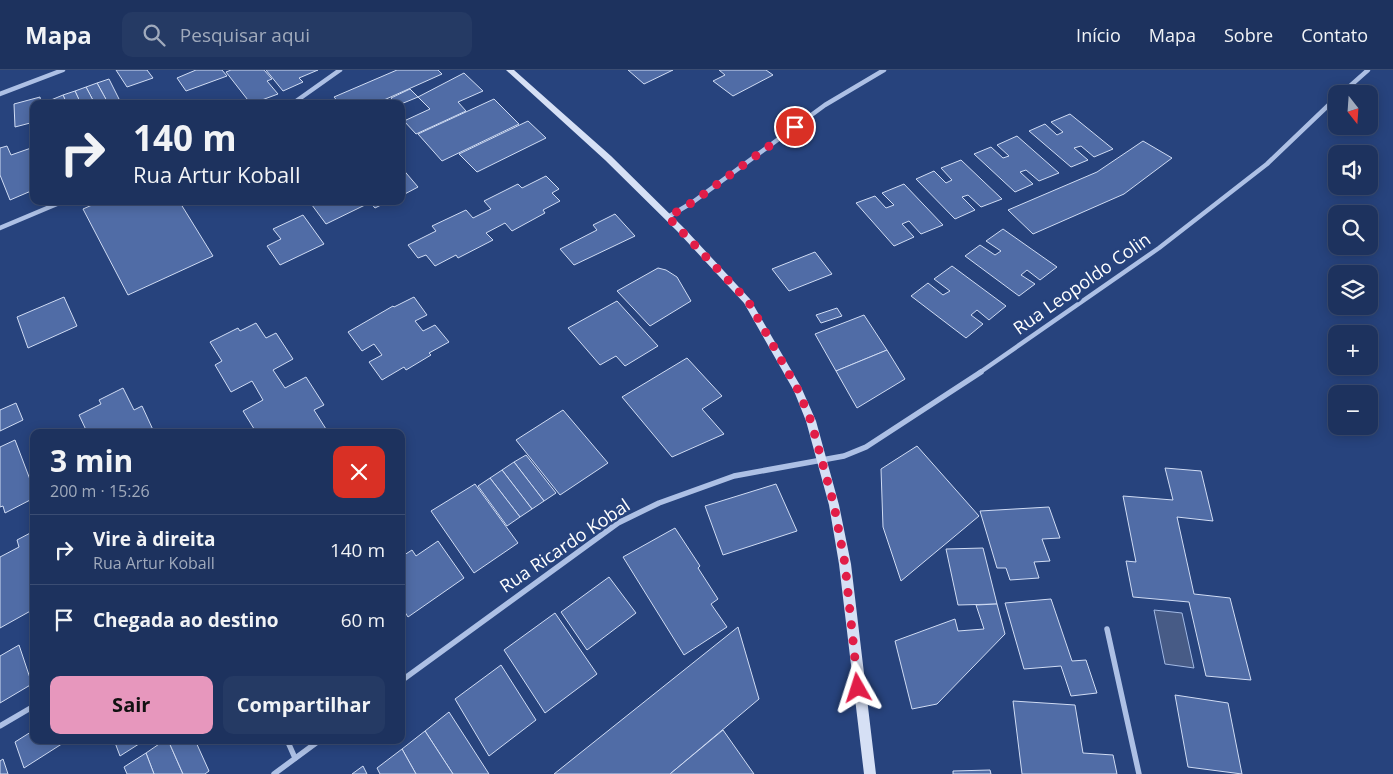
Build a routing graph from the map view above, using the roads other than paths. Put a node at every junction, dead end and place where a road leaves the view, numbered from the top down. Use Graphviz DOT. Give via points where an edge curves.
graph roads {
  1 [pos="63,70"];
  2 [pos="340,70"];
  3 [pos="510,70"];
  4 [pos="884,70"];
  5 [pos="1368,70"];
  6 [pos="1351,85"];
  7 [pos="0,94"];
  8 [pos="302,98"];
  9 [pos="299,100"];
  10 [pos="1328,106"];
  11 [pos="55,205"];
  12 [pos="668,217"];
  13 [pos="0,228"];
  14 [pos="822,460"];
  15 [pos="1108,629"];
  16 [pos="405,678"];
  17 [pos="30,708"];
  18 [pos="0,726"];
  19 [pos="289,744"];
  20 [pos="314,744"];
  21 [pos="295,758"];
  22 [pos="274,774"];
  23 [pos="870,774"];
  24 [pos="1139,774"];
  1 -- 7 [label="street"];
  2 -- 8 [label="street"];
  3 -- 12 [label="main road"];
  4 -- 12 [label="street" via="824,105"];
  5 -- 6 [label="street"];
  8 -- 9 [label="street"];
  10 -- 14 [label="street, Rua Leopoldo Colin" via="1267,164 1159,248 981,372 866,447"];
  11 -- 13 [label="street"];
  12 -- 14 [label="main road" via="748,301 798,390"];
  14 -- 16 [label="street, Rua Ricardo Kobal" via="734,476 659,503 618,523"];
  14 -- 23 [label="main road" via="845,564"];
  15 -- 24 [label="street"];
  17 -- 18 [label="street"];
  19 -- 21 [label="street"];
  20 -- 21 [label="street"];
  21 -- 22 [label="street"];
}
